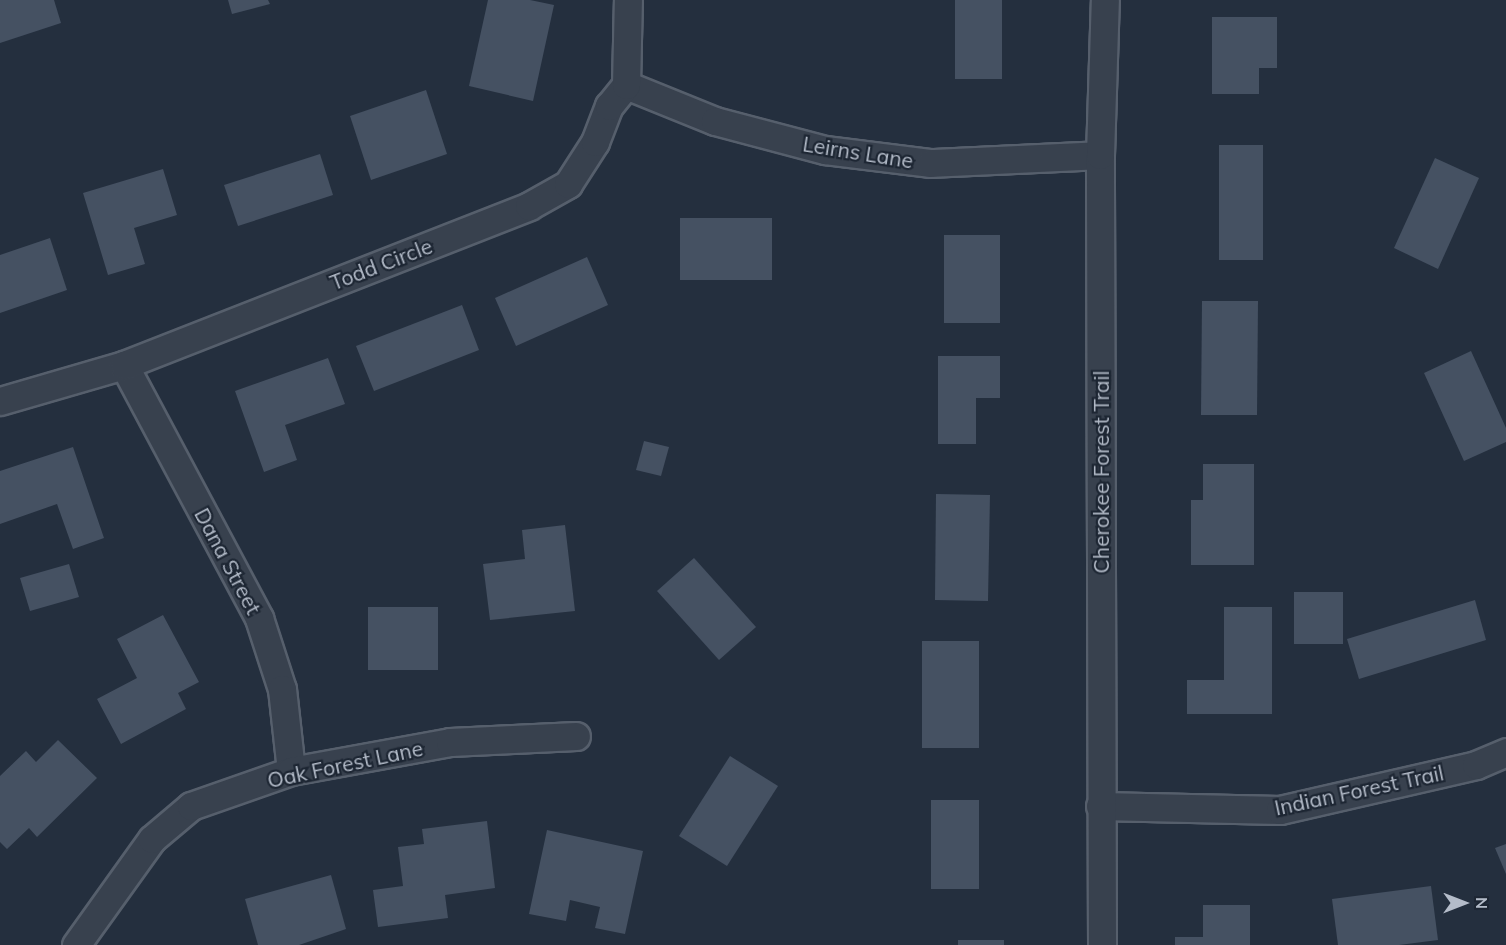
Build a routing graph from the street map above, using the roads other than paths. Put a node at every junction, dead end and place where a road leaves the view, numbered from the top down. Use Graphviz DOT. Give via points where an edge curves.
graph roads {
  1 [pos="628,0"];
  2 [pos="1105,0"];
  3 [pos="626,85"];
  4 [pos="1100,155"];
  5 [pos="124,365"];
  6 [pos="0,401"];
  7 [pos="576,736"];
  8 [pos="1506,752"];
  9 [pos="291,771"];
  10 [pos="1101,806"];
  11 [pos="76,945"];
  12 [pos="1102,945"];
  1 -- 3 [label="street"];
  2 -- 4 [label="street, Cherokee Forest Trail"];
  3 -- 4 [label="street, Leirns Lane" via="715,121 825,150 931,163"];
  3 -- 5 [label="street, Todd Circle" via="609,106 595,142 568,184 529,206"];
  4 -- 10 [label="street, Cherokee Forest Trail"];
  5 -- 6 [label="street, Todd Circle"];
  5 -- 9 [label="street, Dana Street" via="259,618 282,689"];
  7 -- 9 [label="street, Oak Forest Lane" via="450,742"];
  8 -- 10 [label="street, Indian Forest Trail" via="1476,765 1280,810"];
  9 -- 11 [label="street, Oak Forest Lane" via="191,806 152,839"];
  10 -- 12 [label="street, Cherokee Forest Trail"];
}
